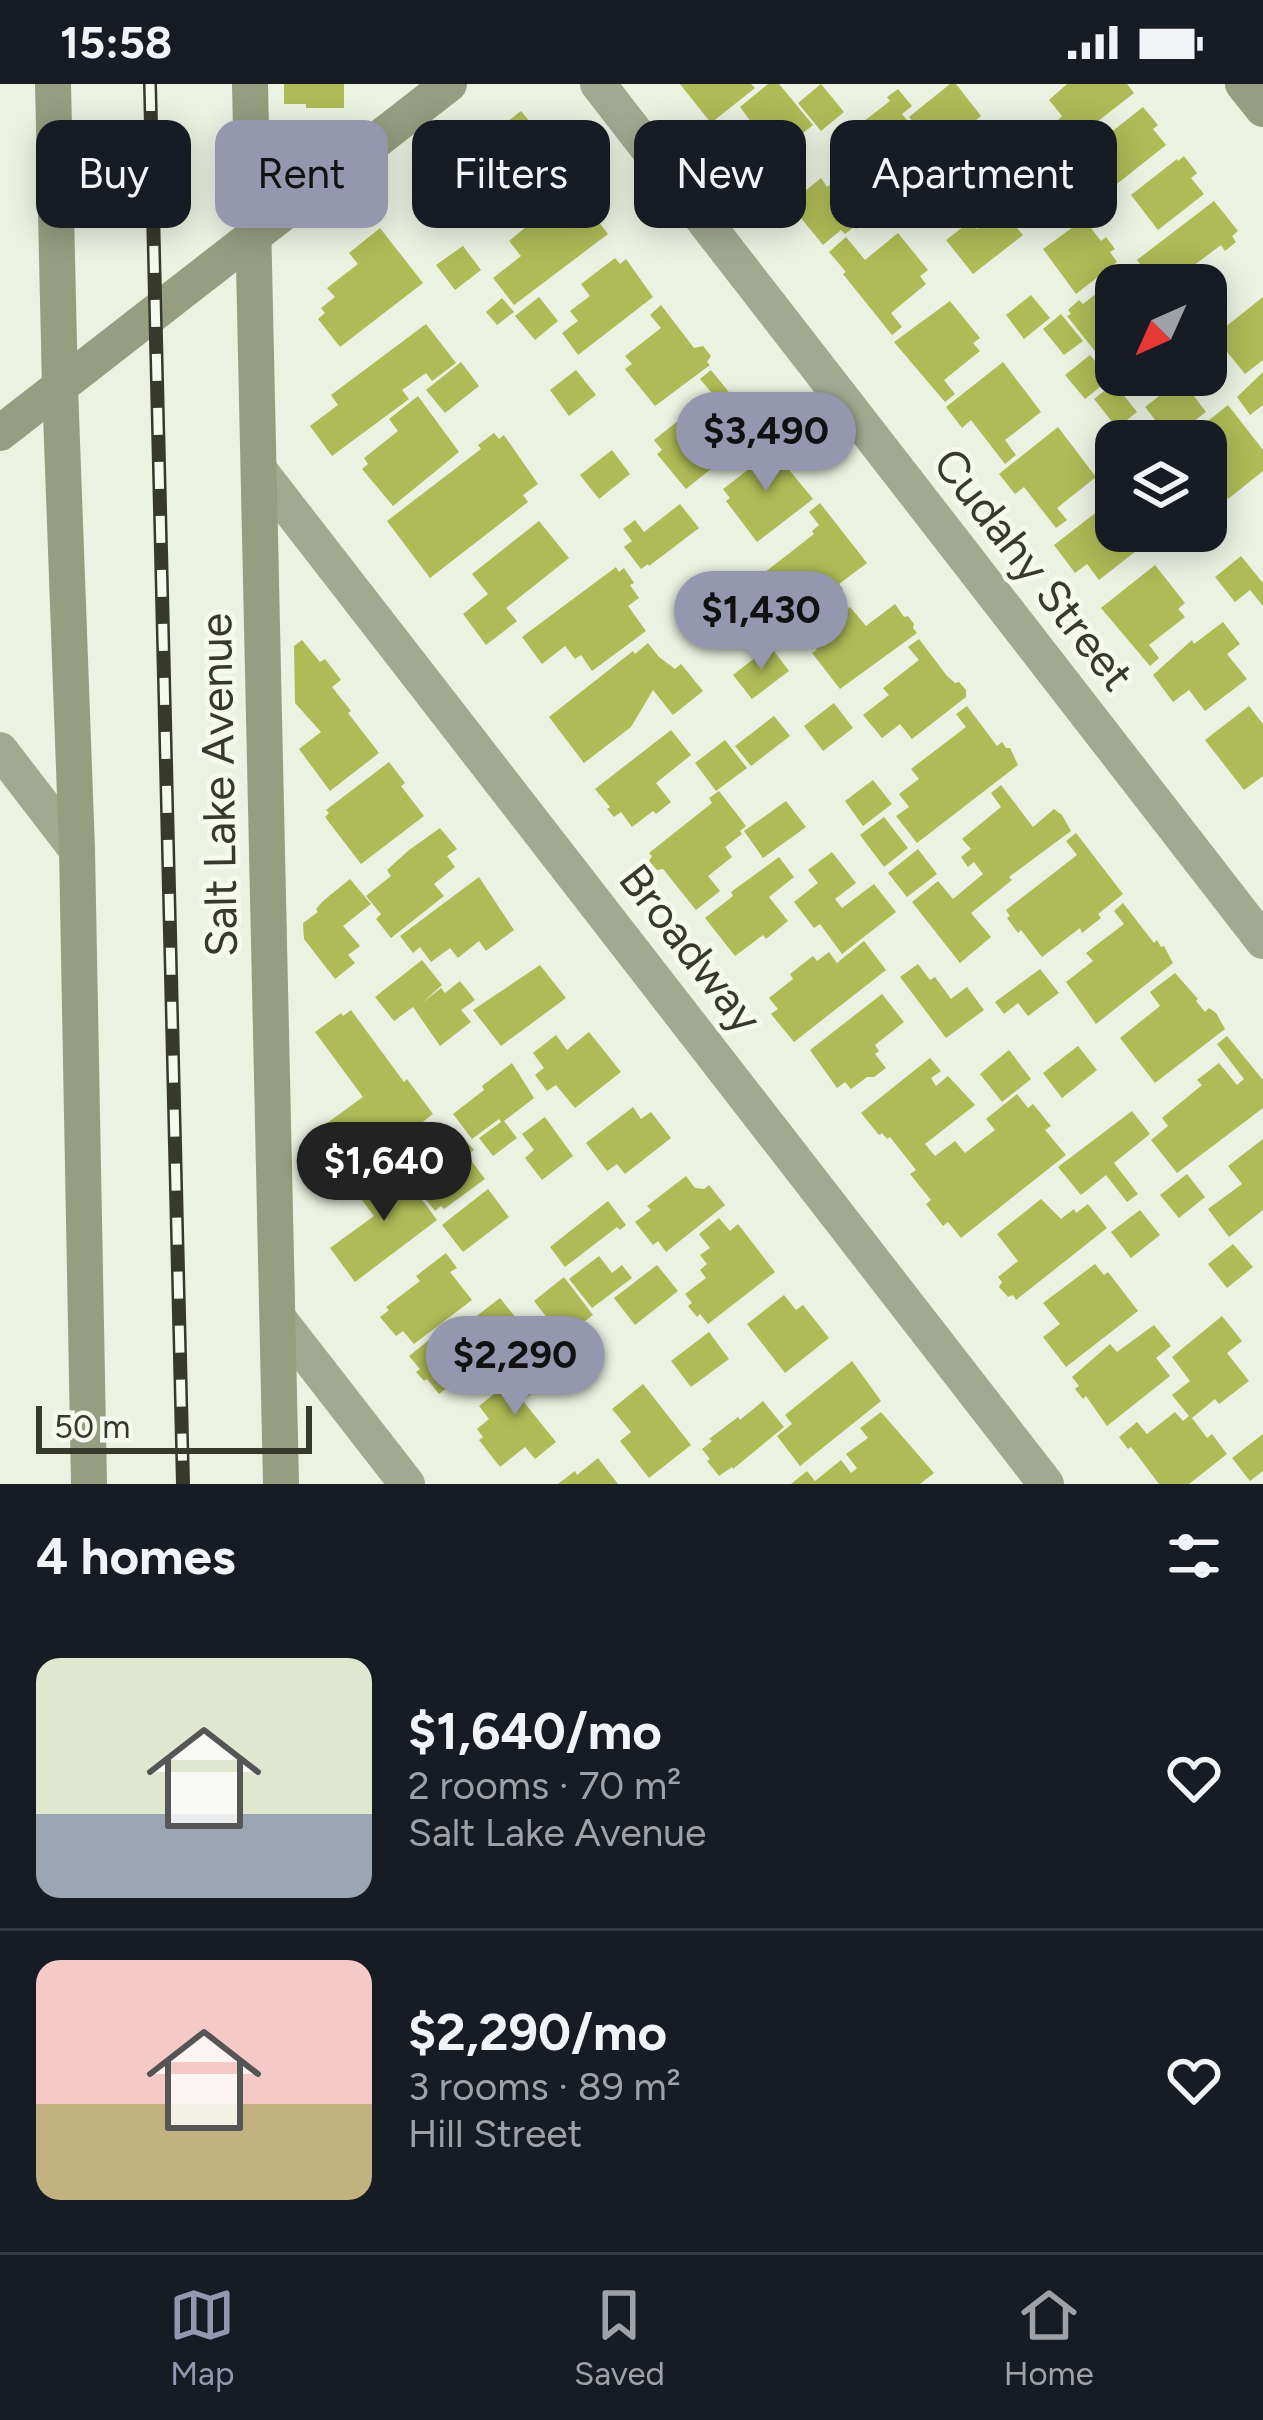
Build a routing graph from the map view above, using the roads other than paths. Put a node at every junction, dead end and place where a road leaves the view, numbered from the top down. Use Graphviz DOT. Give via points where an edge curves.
graph roads {
  1 [pos="53,84"];
  2 [pos="250,84"];
  3 [pos="449,84"];
  4 [pos="598,84"];
  5 [pos="1244,84"];
  6 [pos="1263,109"];
  7 [pos="253,236"];
  8 [pos="59,387"];
  9 [pos="0,433"];
  10 [pos="260,471"];
  11 [pos="0,750"];
  12 [pos="77,850"];
  13 [pos="1263,941"];
  14 [pos="278,1318"];
  15 [pos="89,1484"];
  16 [pos="281,1484"];
  17 [pos="407,1484"];
  18 [pos="1046,1484"];
  1 -- 8 [label="street"];
  2 -- 7 [label="street, Salt Lake Avenue"];
  3 -- 7 [label="street"];
  4 -- 13 [label="street, Cudahy Street"];
  5 -- 6 [label="street"];
  7 -- 8 [label="street"];
  7 -- 10 [label="street, Salt Lake Avenue"];
  8 -- 9 [label="street"];
  8 -- 12 [label="street"];
  10 -- 14 [label="street, Salt Lake Avenue"];
  10 -- 18 [label="street, Broadway"];
  11 -- 12 [label="street"];
  12 -- 15 [label="street"];
  14 -- 16 [label="street, Salt Lake Avenue"];
  14 -- 17 [label="street"];
}
